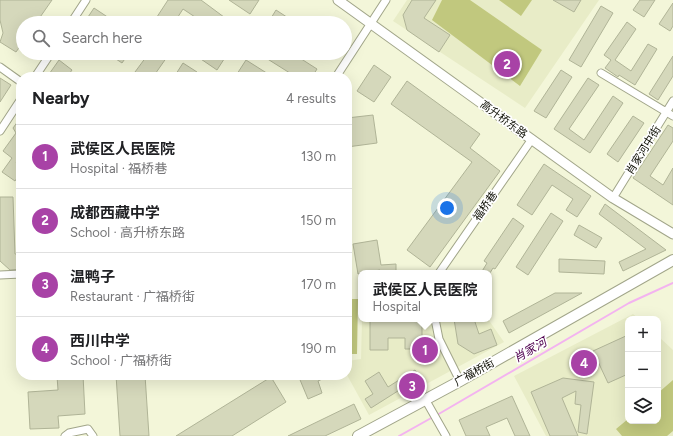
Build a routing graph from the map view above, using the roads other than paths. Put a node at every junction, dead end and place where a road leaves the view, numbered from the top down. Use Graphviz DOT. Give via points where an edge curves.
graph roads {
  1 [pos="86,0"];
  2 [pos="338,0"];
  3 [pos="386,0"];
  4 [pos="76,16"];
  5 [pos="370,23"];
  6 [pos="352,52"];
  7 [pos="46,60"];
  8 [pos="347,60"];
  9 [pos="0,67"];
  10 [pos="38,72"];
  11 [pos="339,72"];
  12 [pos="601,73"];
  13 [pos="16,78"];
  14 [pos="673,101"];
  15 [pos="16,107"];
  16 [pos="670,114"];
  17 [pos="0,131"];
  18 [pos="532,139"];
  19 [pos="613,198"];
  20 [pos="673,234"];
  21 [pos="673,260"];
  22 [pos="442,270"];
  23 [pos="16,274"];
  24 [pos="0,275"];
  25 [pos="436,322"];
  26 [pos="460,380"];
  27 [pos="425,399"];
  28 [pos="65,436"];
  29 [pos="93,436"];
  30 [pos="358,436"];
  31 [pos="446,436"];
  1 -- 4 [label="street"];
  2 -- 5 [label="street, 高升桥东路"];
  3 -- 5 [label="street"];
  5 -- 6 [label="street"];
  5 -- 18 [label="street, 高升桥东路"];
  7 -- 10 [label="street"];
  8 -- 11 [label="street"];
  9 -- 13 [label="street"];
  12 -- 16 [label="street"];
  14 -- 16 [label="street, 肖家河中街"];
  15 -- 17 [label="street"];
  16 -- 19 [label="street, 肖家河中街"];
  18 -- 19 [label="street, 高升桥东路"];
  18 -- 22 [label="street, 福桥巷"];
  19 -- 20 [label="street, 高升桥东路"];
  21 -- 26 [label="main road, 广福桥街"];
  23 -- 24 [label="street"];
  25 -- 26 [label="street" via="439,340"];
  26 -- 27 [label="main road, 广福桥街"];
  27 -- 30 [label="main road, 广福桥街"];
  27 -- 31 [label="street"];
  28 -- 29 [label="street" via="88,429"];
}
